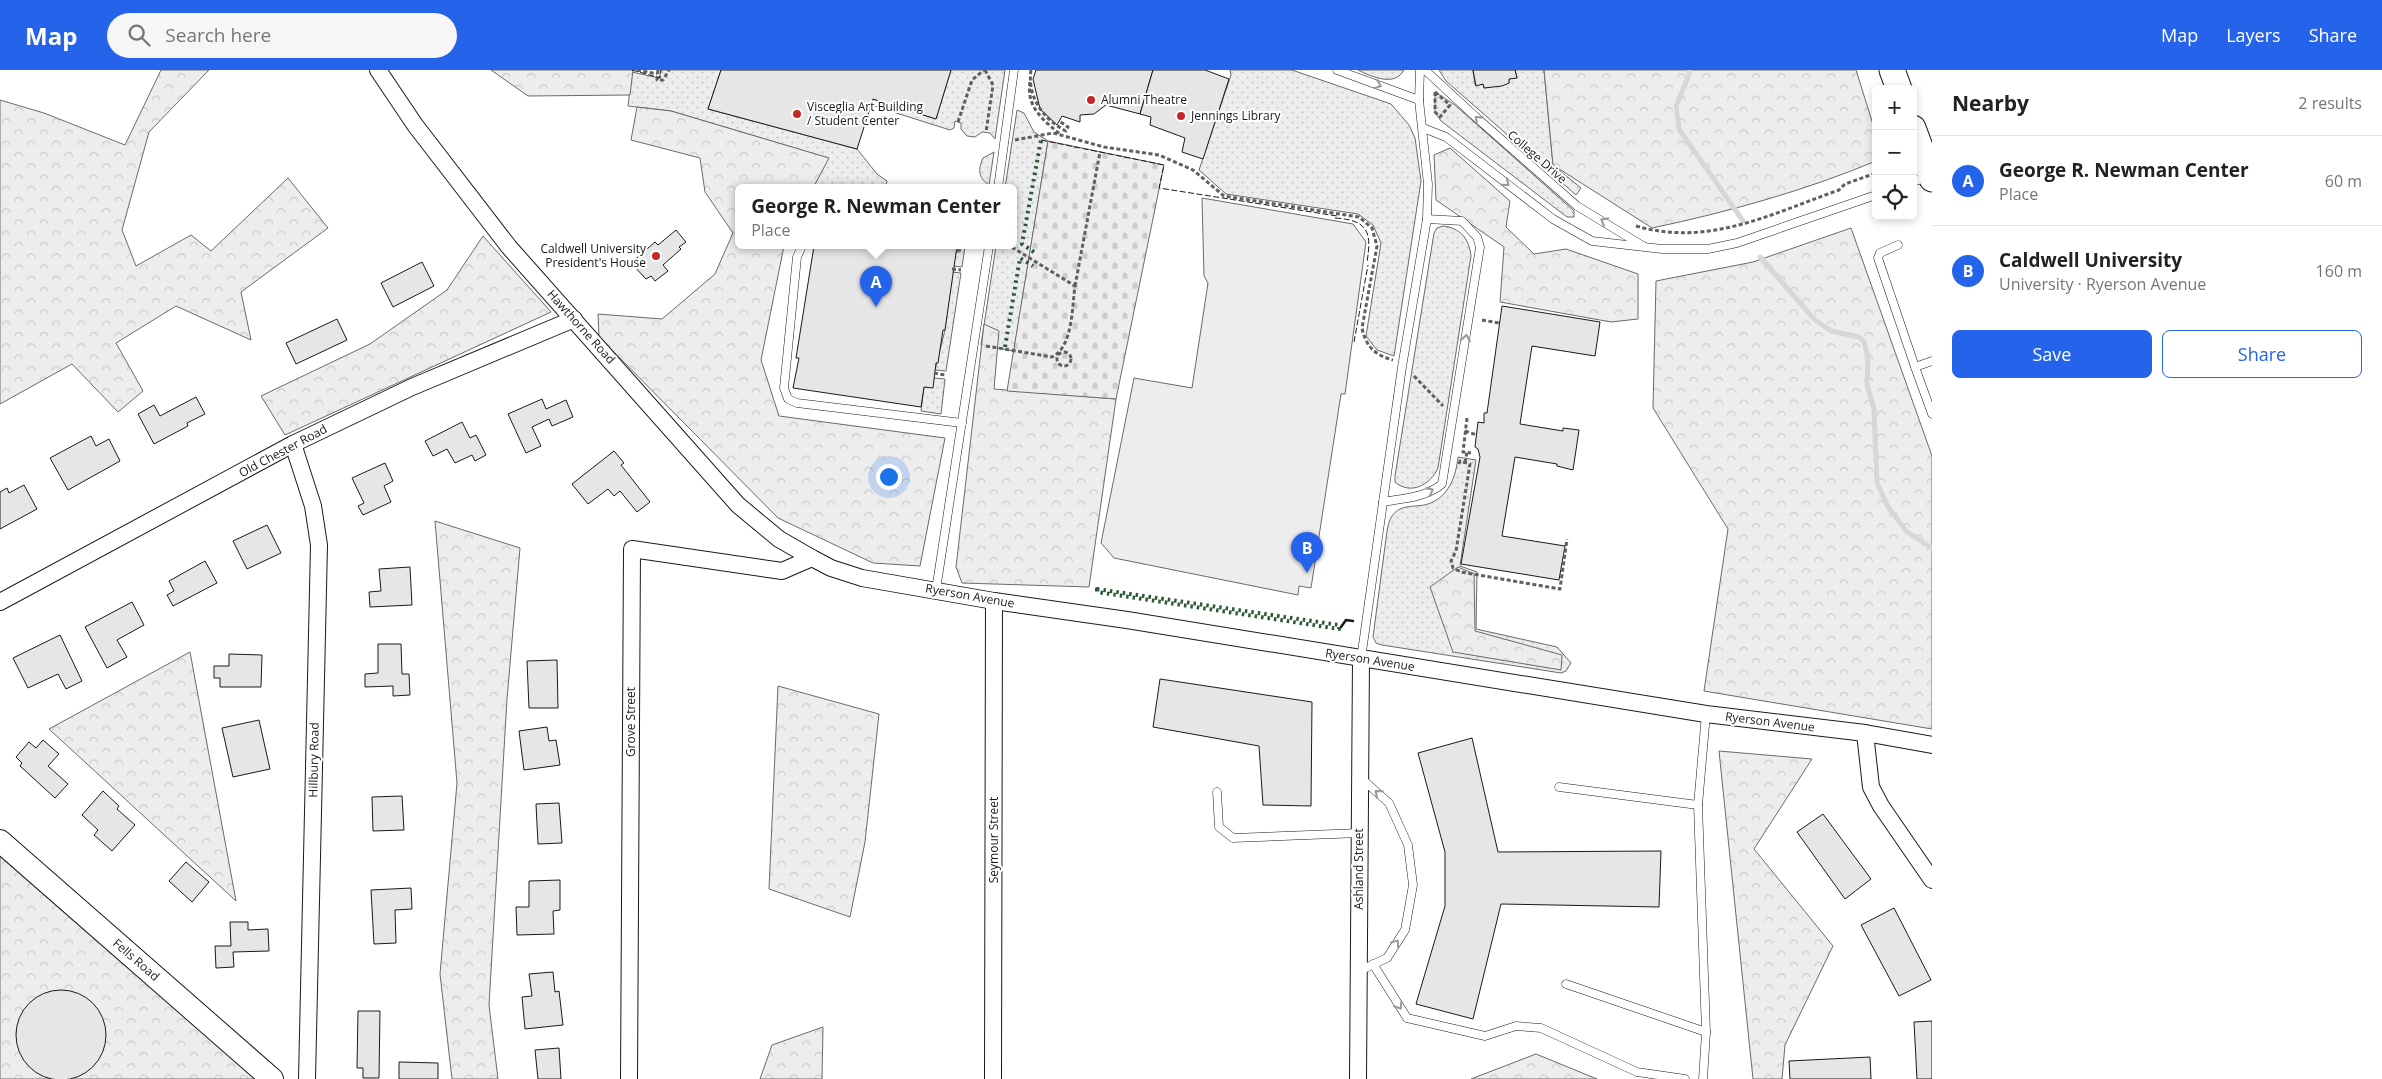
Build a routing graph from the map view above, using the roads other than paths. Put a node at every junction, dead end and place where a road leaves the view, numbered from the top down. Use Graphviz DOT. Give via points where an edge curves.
graph roads {
  1 [pos="378,70"];
  2 [pos="1014,70"];
  3 [pos="1337,70"];
  4 [pos="1420,70"];
  5 [pos="1425,70"];
  6 [pos="1892,70"];
  7 [pos="1898,85"];
  8 [pos="1419,100"];
  9 [pos="1422,128"];
  10 [pos="1914,130"];
  11 [pos="1927,178"];
  12 [pos="999,184"];
  13 [pos="1872,196"];
  14 [pos="1427,219"];
  15 [pos="1898,245"];
  16 [pos="1645,248"];
  17 [pos="801,249"];
  18 [pos="989,249"];
  19 [pos="574,319"];
  20 [pos="1932,361"];
  21 [pos="1915,367"];
  22 [pos="1932,414"];
  23 [pos="962,423"];
  24 [pos="293,444"];
  25 [pos="1383,502"];
  26 [pos="812,558"];
  27 [pos="936,590"];
  28 [pos="994,601"];
  29 [pos="0,602"];
  30 [pos="1361,659"];
  31 [pos="1706,714"];
  32 [pos="1865,734"];
  33 [pos="1932,745"];
  34 [pos="1360,777"];
  35 [pos="1559,787"];
  36 [pos="1217,792"];
  37 [pos="1698,805"];
  38 [pos="1360,833"];
  39 [pos="0,840"];
  40 [pos="1932,880"];
  41 [pos="1366,968"];
  42 [pos="1566,984"];
  43 [pos="1706,1032"];
  44 [pos="272,1079"];
  45 [pos="307,1079"];
  46 [pos="629,1079"];
  47 [pos="993,1079"];
  48 [pos="1358,1079"];
  49 [pos="1685,1079"];
  50 [pos="1703,1079"];
  1 -- 19 [label="street, Hawthorne Road" via="415,125 509,247"];
  2 -- 12 [label="lane"];
  3 -- 8 [label="lane, one-way"];
  4 -- 8 [label="lane"];
  16 -- 5 [label="lane, College Drive, one-way" via="1577,206"];
  6 -- 7 [label="main road"];
  8 -- 9 [label="lane"];
  9 -- 14 [label="lane" via="1428,184"];
  9 -- 16 [label="lane, College Drive, one-way" via="1446,137 1553,219 1592,241"];
  10 -- 11 [label="main road"];
  13 -- 16 [label="lane, College Drive" via="1737,244 1685,251"];
  14 -- 25 [label="lane"];
  25 -- 14 [label="lane, one-way" via="1433,492 1442,484 1480,247 1477,236 1462,221"];
  15 -- 21 [label="lane" via="1880,253 1878,258"];
  17 -- 23 [label="lane" via="797,257 784,388 788,399 797,403"];
  18 -- 23 [label="lane"];
  19 -- 24 [label="street, Old Chester Road" via="412,386"];
  19 -- 26 [label="street, Hawthorne Road" via="738,505 779,539"];
  20 -- 21 [label="lane"];
  21 -- 22 [label="lane"];
  23 -- 27 [label="lane"];
  24 -- 29 [label="street, Old Chester Road"];
  24 -- 45 [label="street, Hillbury Road" via="313,506 319,546"];
  25 -- 30 [label="lane"];
  26 -- 27 [label="street, Ryerson Avenue" via="830,568 862,578"];
  26 -- 46 [label="street, Grove Street" via="782,571 632,549"];
  27 -- 28 [label="street, Ryerson Avenue"];
  28 -- 30 [label="street, Ryerson Avenue"];
  28 -- 47 [label="street, Seymour Street"];
  30 -- 31 [label="street, Ryerson Avenue"];
  30 -- 34 [label="street, Ashland Street"];
  31 -- 32 [label="street, Ryerson Avenue"];
  31 -- 37 [label="lane"];
  32 -- 33 [label="street, Ryerson Avenue"];
  32 -- 40 [label="street" via="1871,787"];
  34 -- 38 [label="street, Ashland Street"];
  41 -- 34 [label="lane, one-way" via="1386,958 1405,930 1413,885 1408,845 1389,803"];
  35 -- 37 [label="lane"];
  36 -- 38 [label="lane" via="1219,827 1234,838"];
  37 -- 43 [label="lane"];
  38 -- 41 [label="street, Ashland Street"];
  39 -- 44 [label="street, Fells Road"];
  41 -- 48 [label="street, Ashland Street"];
  41 -- 49 [label="lane, one-way" via="1407,1018 1485,1036 1516,1026 1541,1028 1637,1072"];
  42 -- 43 [label="lane"];
  43 -- 50 [label="lane"];
}
